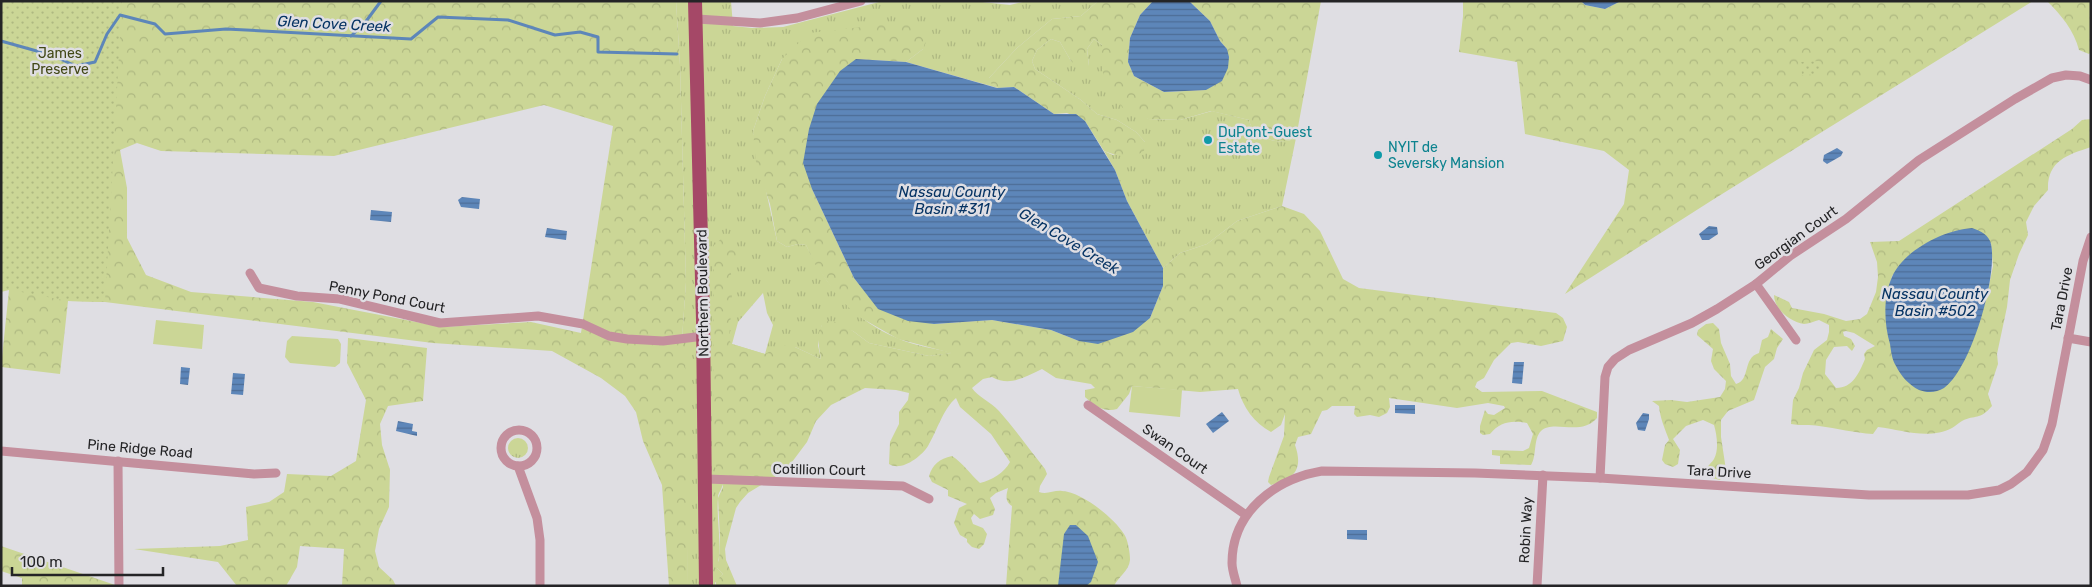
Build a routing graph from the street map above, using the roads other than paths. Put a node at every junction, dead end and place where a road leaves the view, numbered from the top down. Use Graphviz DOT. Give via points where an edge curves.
graph roads {
  1 [pos="695,1"];
  2 [pos="861,1"];
  3 [pos="697,19"];
  4 [pos="2091,80"];
  5 [pos="2091,237"];
  6 [pos="250,274"];
  7 [pos="1756,284"];
  8 [pos="704,336"];
  9 [pos="2068,338"];
  10 [pos="1796,340"];
  11 [pos="2091,342"];
  12 [pos="1088,406"];
  13 [pos="1,450"];
  14 [pos="118,461"];
  15 [pos="518,466"];
  16 [pos="276,473"];
  17 [pos="1543,475"];
  18 [pos="1600,478"];
  19 [pos="706,480"];
  20 [pos="929,499"];
  21 [pos="1246,515"];
  22 [pos="119,586"];
  23 [pos="540,586"];
  24 [pos="706,586"];
  25 [pos="1237,586"];
  26 [pos="1537,586"];
  1 -- 3 [label="main road, Northern Boulevard"];
  2 -- 3 [label="street" via="797,18 760,23"];
  3 -- 8 [label="main road, Northern Boulevard"];
  4 -- 7 [label="street, Georgian Court" via="2066,75 2052,78 2015,99 1919,160 1846,219 1790,256"];
  5 -- 9 [label="street, Tara Drive"];
  6 -- 8 [label="street, Penny Pond Court" via="259,288 276,293 340,299 440,323 538,316 583,324 609,336 627,339 663,341"];
  7 -- 10 [label="street"];
  7 -- 18 [label="street, Georgian Court" via="1692,323 1629,350 1608,367"];
  8 -- 19 [label="main road, Northern Boulevard"];
  9 -- 11 [label="street"];
  9 -- 18 [label="street, Tara Drive" via="2044,450 2027,472 1999,490 1968,495 1869,495"];
  12 -- 21 [label="street, Swan Court"];
  13 -- 14 [label="street, Pine Ridge Road"];
  14 -- 16 [label="street, Pine Ridge Road" via="254,474"];
  14 -- 22 [label="street"];
  15 -- 15 [label="street" via="530,463 538,448 530,433 518,429 507,434 501,444 506,460"];
  15 -- 23 [label="street" via="537,518"];
  17 -- 18 [label="street, Tara Drive"];
  17 -- 21 [label="street, Tara Drive" via="1322,471 1303,474 1274,489"];
  17 -- 26 [label="street, Robin Way"];
  19 -- 20 [label="street, Cotillion Court" via="903,486"];
  19 -- 24 [label="main road, Northern Boulevard"];
  21 -- 25 [label="street, Tara Drive" via="1234,540 1232,564"];
}
